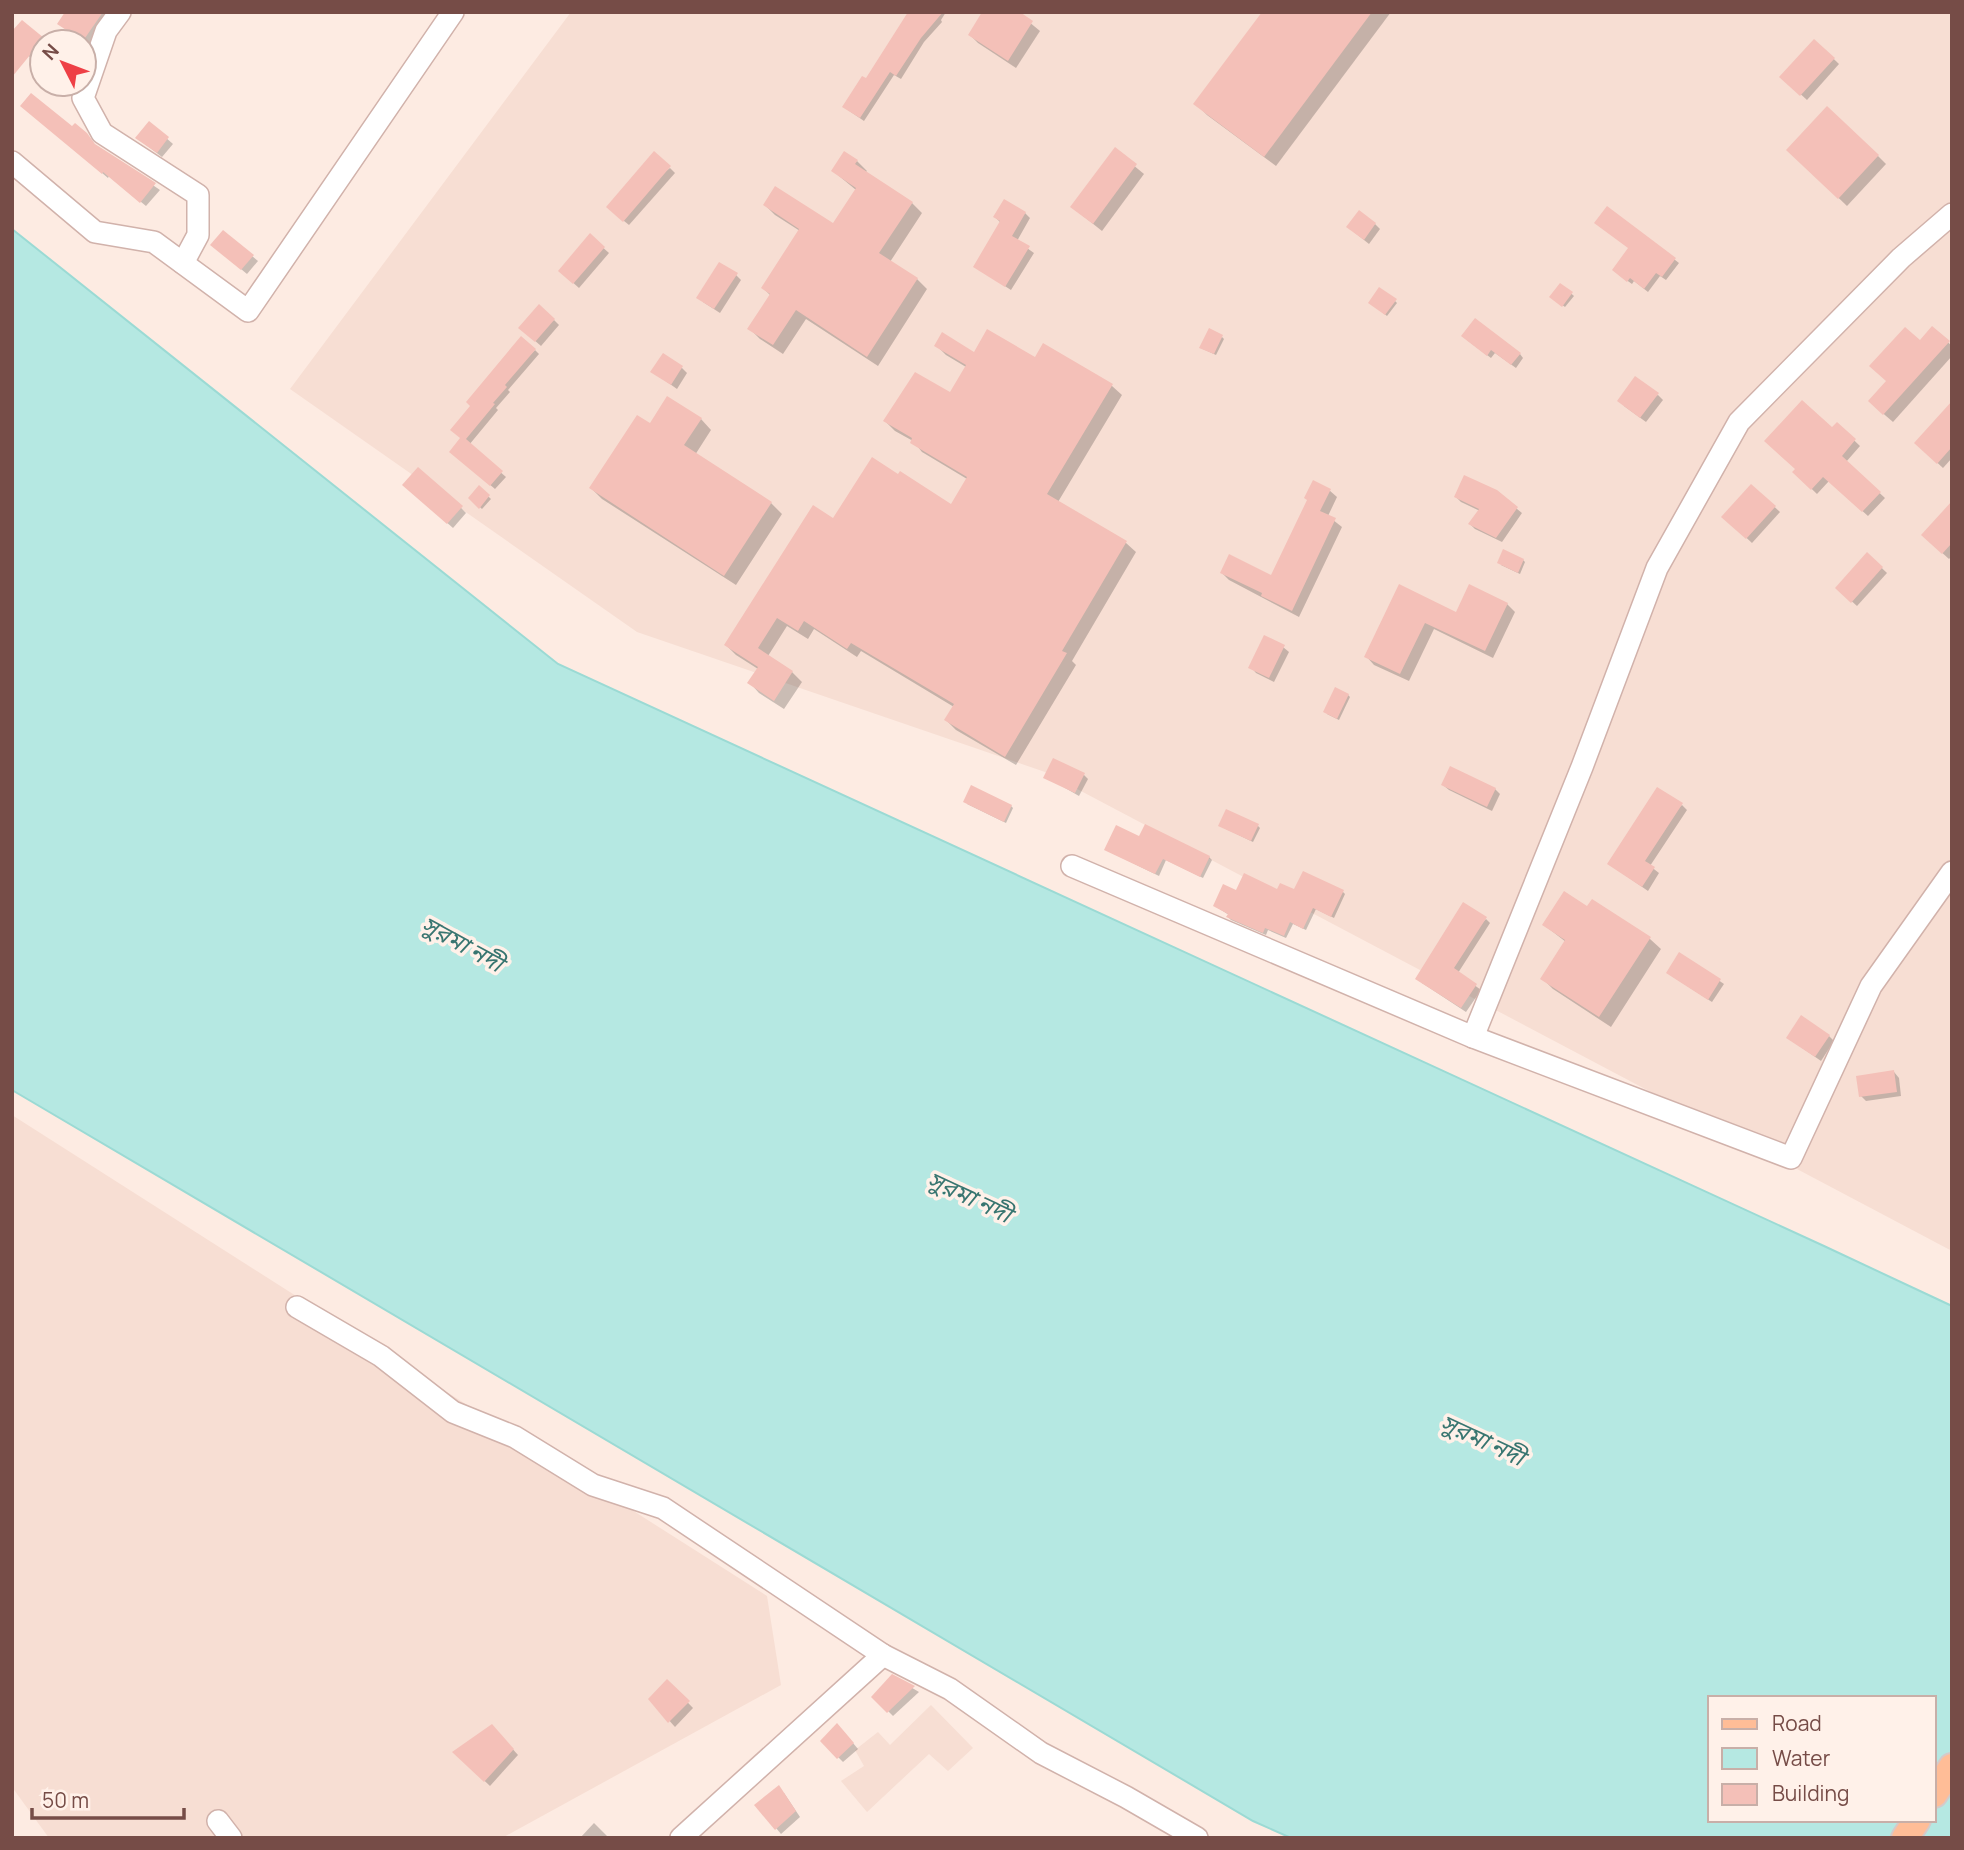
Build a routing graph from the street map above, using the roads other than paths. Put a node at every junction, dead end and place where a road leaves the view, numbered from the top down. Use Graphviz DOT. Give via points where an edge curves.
graph roads {
  1 [pos="120,12"];
  2 [pos="453,12"];
  3 [pos="12,162"];
  4 [pos="1952,214"];
  5 [pos="183,263"];
  6 [pos="1072,866"];
  7 [pos="1952,872"];
  8 [pos="1474,1037"];
  9 [pos="297,1307"];
  10 [pos="883,1655"];
  11 [pos="1952,1767"];
  12 [pos="1936,1791"];
  13 [pos="1916,1822"];
  14 [pos="681,1838"];
  15 [pos="1197,1838"];
  16 [pos="1905,1838"];
  1 -- 5 [label="street" via="106,31 82,97 102,134 198,195 198,235"];
  2 -- 5 [label="street" via="248,311"];
  3 -- 5 [label="street" via="95,232 154,242"];
  4 -- 8 [label="street" via="1901,258 1739,422 1657,568"];
  6 -- 8 [label="street"];
  7 -- 8 [label="street" via="1871,986 1791,1158"];
  9 -- 10 [label="street" via="381,1356 453,1412 515,1437 593,1485 663,1508"];
  10 -- 14 [label="street"];
  10 -- 15 [label="street" via="950,1689 1041,1753"];
  11 -- 12 [label="main road"];
  13 -- 16 [label="main road"];
}
